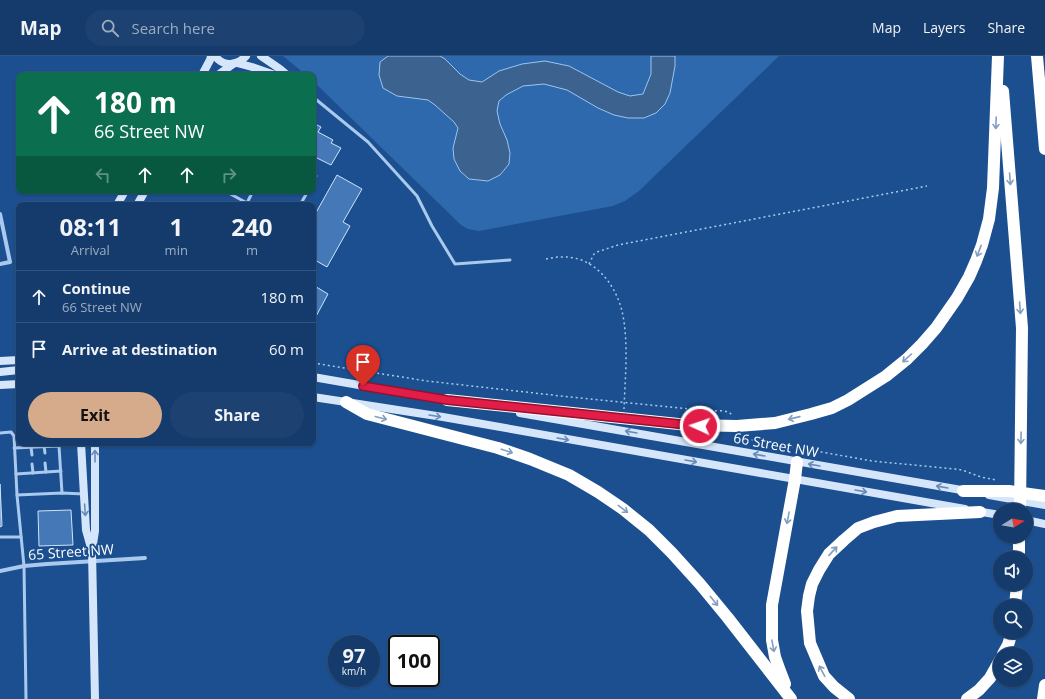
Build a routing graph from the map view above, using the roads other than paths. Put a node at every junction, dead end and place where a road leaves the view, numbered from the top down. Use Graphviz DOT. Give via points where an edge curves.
graph roads {
  1 [pos="211,56"];
  2 [pos="215,56"];
  3 [pos="246,56"];
  4 [pos="261,56"];
  5 [pos="999,56"];
  6 [pos="1037,56"];
  7 [pos="235,63"];
  8 [pos="204,72"];
  9 [pos="222,72"];
  10 [pos="266,72"];
  11 [pos="284,72"];
  12 [pos="316,99"];
  13 [pos="1045,149"];
  14 [pos="230,194"];
  15 [pos="244,202"];
  16 [pos="0,214"];
  17 [pos="510,260"];
  18 [pos="0,264"];
  19 [pos="16,360"];
  20 [pos="0,361"];
  21 [pos="16,370"];
  22 [pos="0,372"];
  23 [pos="316,378"];
  24 [pos="16,384"];
  25 [pos="0,385"];
  26 [pos="316,397"];
  27 [pos="447,400"];
  28 [pos="346,402"];
  29 [pos="0,433"];
  30 [pos="44,446"];
  31 [pos="81,446"];
  32 [pos="95,446"];
  33 [pos="31,447"];
  34 [pos="14,448"];
  35 [pos="45,453"];
  36 [pos="32,455"];
  37 [pos="797,462"];
  38 [pos="46,463"];
  39 [pos="32,464"];
  40 [pos="61,471"];
  41 [pos="46,472"];
  42 [pos="33,473"];
  43 [pos="16,474"];
  44 [pos="795,480"];
  45 [pos="963,491"];
  46 [pos="62,493"];
  47 [pos="17,494"];
  48 [pos="84,494"];
  49 [pos="1008,495"];
  50 [pos="1045,496"];
  51 [pos="1020,503"];
  52 [pos="1045,505"];
  53 [pos="980,512"];
  54 [pos="993,514"];
  55 [pos="1033,521"];
  56 [pos="1045,524"];
  57 [pos="0,537"];
  58 [pos="21,537"];
  59 [pos="92,551"];
  60 [pos="145,558"];
  61 [pos="92,562"];
  62 [pos="24,566"];
  63 [pos="0,571"];
  64 [pos="993,673"];
  65 [pos="1045,685"];
  66 [pos="26,699"];
  67 [pos="95,699"];
  68 [pos="793,699"];
  69 [pos="849,699"];
  70 [pos="967,699"];
  71 [pos="1043,699"];
  1 -- 8 [label="main road"];
  2 -- 7 [label="main road" via="222,63"];
  3 -- 7 [label="main road"];
  4 -- 11 [label="main road"];
  5 -- 27 [label="highway, one-way" via="993,188 989,219 969,277 940,323 922,344 886,376 848,400 832,408 775,423 737,426 688,425"];
  5 -- 51 [label="highway, one-way" via="1022,328"];
  6 -- 13 [label="highway"];
  7 -- 9 [label="main road"];
  7 -- 10 [label="main road"];
  12 -- 17 [label="lane" via="368,142 417,196 455,264"];
  14 -- 15 [label="lane"];
  16 -- 18 [label="street" via="10,262"];
  19 -- 20 [label="main road"];
  21 -- 22 [label="main road"];
  23 -- 27 [label="main road, 66 Street NW"];
  24 -- 25 [label="main road"];
  26 -- 28 [label="main road"];
  37 -- 27 [label="main road, 66 Street NW, one-way"];
  28 -- 44 [label="main road, one-way"];
  28 -- 68 [label="highway, one-way" via="367,414 498,448 530,459 569,475 623,508 672,552"];
  29 -- 34 [label="lane" via="11,432 14,436"];
  30 -- 33 [label="lane"];
  30 -- 35 [label="lane"];
  30 -- 40 [label="lane" via="59,446"];
  31 -- 48 [label="main road"];
  59 -- 32 [label="main road, one-way" via="95,531"];
  33 -- 34 [label="lane"];
  33 -- 36 [label="lane"];
  34 -- 43 [label="lane"];
  37 -- 44 [label="highway"];
  45 -- 37 [label="main road, 66 Street NW, one-way"];
  38 -- 41 [label="lane"];
  39 -- 42 [label="lane"];
  40 -- 41 [label="lane"];
  40 -- 46 [label="lane"];
  41 -- 42 [label="lane"];
  42 -- 43 [label="lane"];
  43 -- 47 [label="lane"];
  44 -- 53 [label="main road, one-way"];
  44 -- 68 [label="highway, one-way" via="772,605 772,640 775,657"];
  45 -- 49 [label="highway"];
  46 -- 47 [label="lane"];
  46 -- 48 [label="lane"];
  47 -- 58 [label="lane"];
  48 -- 59 [label="main road, one-way" via="86,530"];
  49 -- 50 [label="highway"];
  49 -- 52 [label="main road"];
  53 -- 54 [label="main road"];
  69 -- 53 [label="highway, one-way" via="824,676 810,642 807,611 809,596 812,584 829,554 858,528 874,522 897,516"];
  55 -- 56 [label="main road"];
  57 -- 58 [label="lane"];
  58 -- 62 [label="lane"];
  59 -- 61 [label="main road"];
  60 -- 61 [label="street, 65 Street NW"];
  61 -- 62 [label="street, 65 Street NW"];
  61 -- 67 [label="main road"];
  62 -- 63 [label="street, 65 Street NW"];
  62 -- 66 [label="lane"];
  64 -- 70 [label="highway" via="979,690"];
  65 -- 71 [label="highway"];
}
